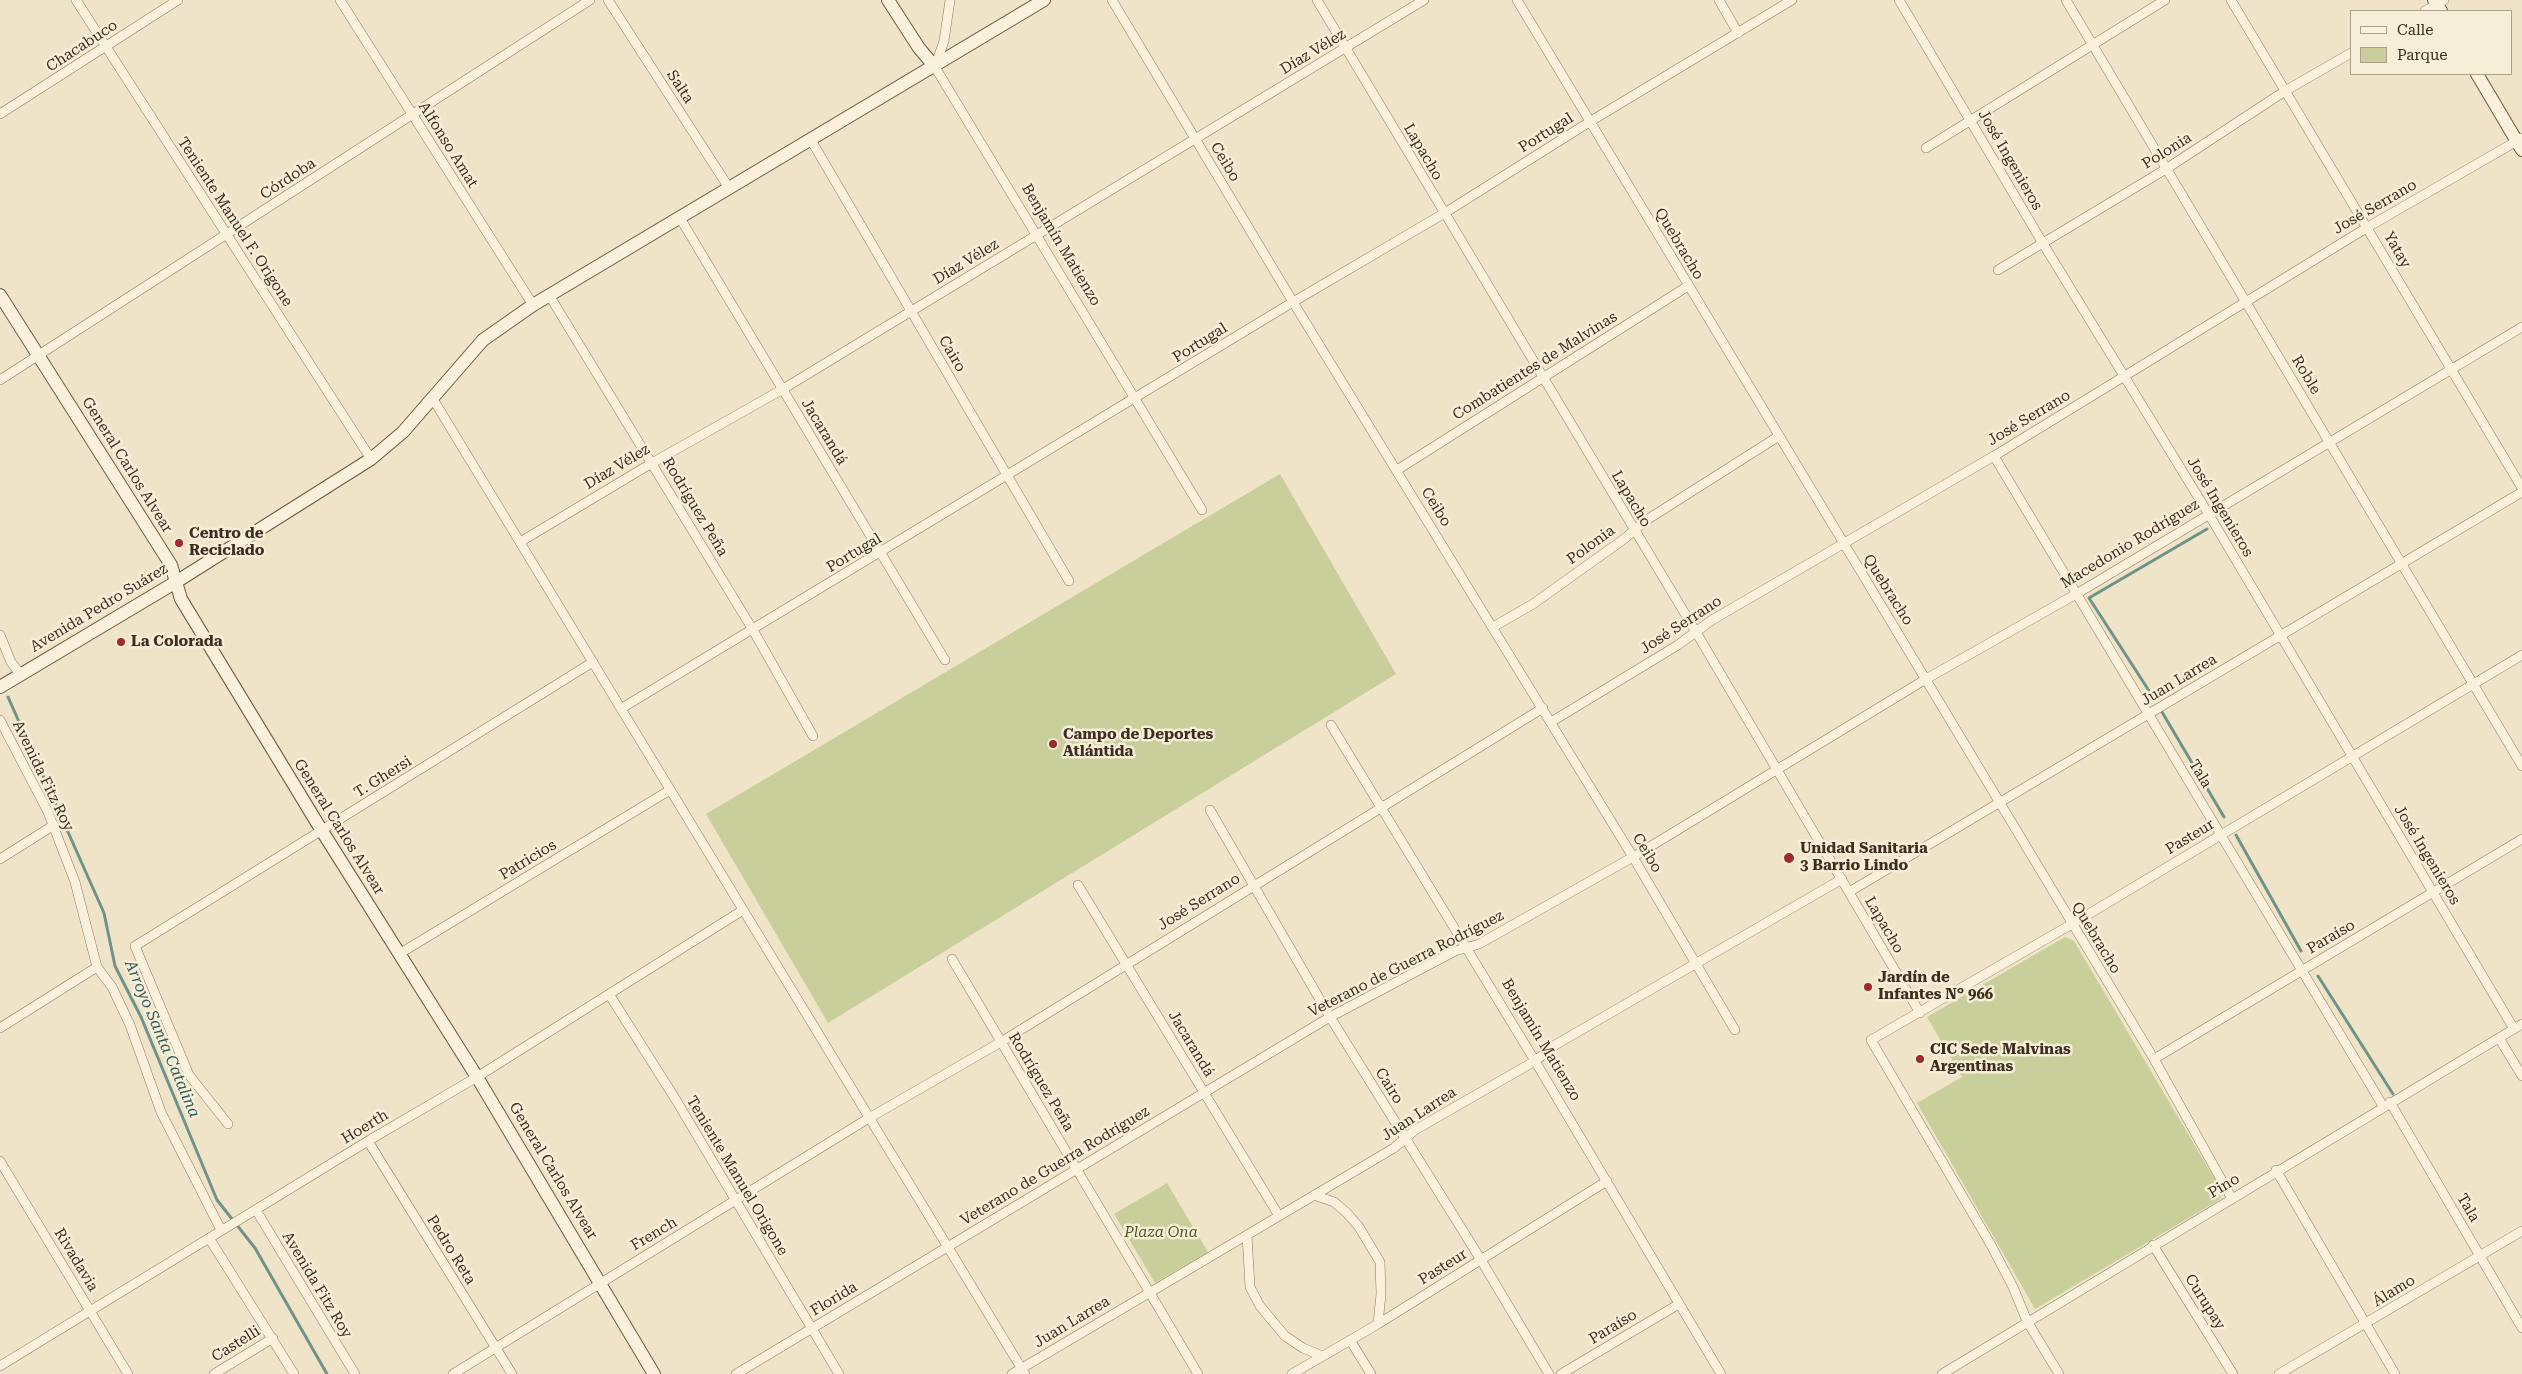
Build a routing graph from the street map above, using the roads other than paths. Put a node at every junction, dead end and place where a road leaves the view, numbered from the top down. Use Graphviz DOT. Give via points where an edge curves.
graph roads {
  1 [pos="76,0"];
  2 [pos="178,0"];
  3 [pos="340,0"];
  4 [pos="590,0"];
  5 [pos="608,0"];
  6 [pos="888,0"];
  7 [pos="950,0"];
  8 [pos="1044,0"];
  9 [pos="1112,0"];
  10 [pos="1317,0"];
  11 [pos="1424,0"];
  12 [pos="1518,0"];
  13 [pos="1719,0"];
  14 [pos="1792,0"];
  15 [pos="1899,0"];
  16 [pos="2066,0"];
  17 [pos="2165,0"];
  18 [pos="2231,0"];
  19 [pos="2439,4"];
  20 [pos="2427,10"];
  21 [pos="1738,33"];
  22 [pos="2092,43"];
  23 [pos="106,47"];
  24 [pos="1346,48"];
  25 [pos="2350,54"];
  26 [pos="935,66"];
  27 [pos="2478,75"];
  28 [pos="2284,91"];
  29 [pos="0,114"];
  30 [pos="412,114"];
  31 [pos="1591,121"];
  32 [pos="1972,121"];
  33 [pos="1195,139"];
  34 [pos="811,140"];
  35 [pos="2520,143"];
  36 [pos="1926,148"];
  37 [pos="2166,169"];
  38 [pos="729,188"];
  39 [pos="1443,214"];
  40 [pos="680,218"];
  41 [pos="2368,227"];
  42 [pos="226,235"];
  43 [pos="1036,235"];
  44 [pos="2042,242"];
  45 [pos="1998,270"];
  46 [pos="1688,286"];
  47 [pos="549,295"];
  48 [pos="0,296"];
  49 [pos="2245,301"];
  50 [pos="1293,302"];
  51 [pos="533,305"];
  52 [pos="911,312"];
  53 [pos="2522,327"];
  54 [pos="39,356"];
  55 [pos="2450,370"];
  56 [pos="2124,376"];
  57 [pos="1542,377"];
  58 [pos="0,380"];
  59 [pos="783,389"];
  60 [pos="433,399"];
  61 [pos="1135,399"];
  62 [pos="1779,436"];
  63 [pos="2330,441"];
  64 [pos="1994,456"];
  65 [pos="371,459"];
  66 [pos="652,463"];
  67 [pos="1396,470"];
  68 [pos="1008,476"];
  69 [pos="2522,488"];
  70 [pos="2522,492"];
  71 [pos="1202,510"];
  72 [pos="2208,513"];
  73 [pos="1634,529"];
  74 [pos="520,542"];
  75 [pos="1844,544"];
  76 [pos="880,553"];
  77 [pos="2401,563"];
  78 [pos="1069,581"];
  79 [pos="176,582"];
  80 [pos="2078,593"];
  81 [pos="1493,627"];
  82 [pos="753,630"];
  83 [pos="1696,632"];
  84 [pos="0,635"];
  85 [pos="2280,635"];
  86 [pos="2522,655"];
  87 [pos="945,660"];
  88 [pos="0,661"];
  89 [pos="11,662"];
  90 [pos="594,662"];
  91 [pos="20,674"];
  92 [pos="1926,678"];
  93 [pos="2474,684"];
  94 [pos="0,687"];
  95 [pos="622,708"];
  96 [pos="1543,708"];
  97 [pos="2148,715"];
  98 [pos="0,720"];
  99 [pos="1551,722"];
  100 [pos="1331,725"];
  101 [pos="813,736"];
  102 [pos="2353,757"];
  103 [pos="2522,766"];
  104 [pos="1776,768"];
  105 [pos="670,790"];
  106 [pos="2000,803"];
  107 [pos="1381,808"];
  108 [pos="1210,810"];
  109 [pos="54,825"];
  110 [pos="322,831"];
  111 [pos="2221,835"];
  112 [pos="2522,839"];
  113 [pos="1633,857"];
  114 [pos="0,859"];
  115 [pos="1842,880"];
  116 [pos="1253,884"];
  117 [pos="1078,885"];
  118 [pos="1850,892"];
  119 [pos="2434,893"];
  120 [pos="743,910"];
  121 [pos="2072,924"];
  122 [pos="1466,948"];
  123 [pos="400,954"];
  124 [pos="952,959"];
  125 [pos="1695,963"];
  126 [pos="1126,964"];
  127 [pos="97,967"];
  128 [pos="2302,970"];
  129 [pos="609,994"];
  130 [pos="1920,1013"];
  131 [pos="1330,1017"];
  132 [pos="2518,1027"];
  133 [pos="0,1028"];
  134 [pos="1735,1030"];
  135 [pos="2499,1038"];
  136 [pos="1000,1042"];
  137 [pos="2154,1059"];
  138 [pos="1535,1060"];
  139 [pos="2522,1076"];
  140 [pos="477,1078"];
  141 [pos="1204,1093"];
  142 [pos="2386,1104"];
  143 [pos="870,1118"];
  144 [pos="228,1124"];
  145 [pos="1405,1138"];
  146 [pos="368,1141"];
  147 [pos="0,1161"];
  148 [pos="1076,1168"];
  149 [pos="2276,1170"];
  150 [pos="1607,1182"];
  151 [pos="1314,1195"];
  152 [pos="2231,1198"];
  153 [pos="735,1200"];
  154 [pos="256,1210"];
  155 [pos="1280,1216"];
  156 [pos="224,1229"];
  157 [pos="2522,1231"];
  158 [pos="1247,1235"];
  159 [pos="209,1238"];
  160 [pos="2153,1245"];
  161 [pos="946,1247"];
  162 [pos="2480,1256"];
  163 [pos="1481,1260"];
  164 [pos="601,1282"];
  165 [pos="1150,1292"];
  166 [pos="1679,1304"];
  167 [pos="90,1310"];
  168 [pos="2027,1321"];
  169 [pos="2367,1323"];
  170 [pos="1378,1324"];
  171 [pos="812,1328"];
  172 [pos="2522,1328"];
  173 [pos="272,1338"];
  174 [pos="1350,1340"];
  175 [pos="496,1348"];
  176 [pos="1322,1356"];
  177 [pos="0,1366"];
  178 [pos="1024,1371"];
  179 [pos="128,1374"];
  180 [pos="214,1374"];
  181 [pos="294,1374"];
  182 [pos="355,1374"];
  183 [pos="453,1374"];
  184 [pos="512,1374"];
  185 [pos="654,1374"];
  186 [pos="736,1374"];
  187 [pos="839,1374"];
  188 [pos="1012,1374"];
  189 [pos="1198,1374"];
  190 [pos="1292,1374"];
  191 [pos="1371,1374"];
  192 [pos="1549,1374"];
  193 [pos="1561,1374"];
  194 [pos="1721,1374"];
  195 [pos="1942,1374"];
  196 [pos="2058,1374"];
  197 [pos="2232,1374"];
  198 [pos="2279,1374"];
  199 [pos="2395,1374"];
  1 -- 23 [label="street, Teniente Manuel F. Origone"];
  2 -- 23 [label="street, Chacabuco"];
  3 -- 30 [label="street, Alfonso Amat"];
  4 -- 30 [label="street, Córdoba"];
  5 -- 38 [label="street, Salta"];
  6 -- 26 [label="street, Benjamín Matienzo" via="919,48"];
  7 -- 26 [label="street" via="944,41"];
  8 -- 26 [label="street, Avenida Pedro Suárez"];
  9 -- 33 [label="street, Ceibo"];
  10 -- 24 [label="street, Lapacho"];
  11 -- 24 [label="street, Díaz Vélez"];
  12 -- 31 [label="street, Quebracho"];
  13 -- 21 [label="street"];
  14 -- 21 [label="street, Portugal"];
  15 -- 32 [label="street, José Ingenieros"];
  16 -- 22 [label="street, Roble"];
  17 -- 22 [label="street"];
  18 -- 28 [label="street, Yatay"];
  19 -- 20 [label="street"];
  21 -- 31 [label="street, Portugal"];
  22 -- 32 [label="street"];
  22 -- 37 [label="street, Roble"];
  23 -- 29 [label="street, Chacabuco"];
  23 -- 42 [label="street, Teniente Manuel F. Origone"];
  24 -- 33 [label="street, Díaz Vélez"];
  24 -- 39 [label="street, Lapacho"];
  25 -- 28 [label="street, Polonia"];
  26 -- 34 [label="street, Avenida Pedro Suárez"];
  26 -- 43 [label="street, Benjamín Matienzo"];
  27 -- 35 [label="street"];
  28 -- 37 [label="street, Polonia"];
  28 -- 41 [label="street, Yatay"];
  30 -- 42 [label="street, Córdoba"];
  30 -- 51 [label="street, Alfonso Amat"];
  31 -- 39 [label="street, Portugal"];
  31 -- 46 [label="street, Quebracho"];
  32 -- 36 [label="street"];
  32 -- 44 [label="street, José Ingenieros"];
  33 -- 43 [label="street, Díaz Vélez"];
  33 -- 50 [label="street, Ceibo"];
  34 -- 38 [label="street, Avenida Pedro Suárez"];
  34 -- 52 [label="street, Cairo"];
  35 -- 41 [label="street, José Serrano"];
  37 -- 44 [label="street, Polonia"];
  37 -- 49 [label="street, Roble"];
  38 -- 40 [label="street, Avenida Pedro Suárez"];
  39 -- 50 [label="street, Portugal"];
  39 -- 57 [label="street, Lapacho"];
  40 -- 47 [label="street, Avenida Pedro Suárez"];
  40 -- 59 [label="street, Jacarandá"];
  41 -- 49 [label="street, José Serrano"];
  41 -- 55 [label="street, Yatay"];
  42 -- 54 [label="street, Córdoba"];
  42 -- 65 [label="street, Teniente Manuel F. Origone"];
  43 -- 52 [label="street, Díaz Vélez"];
  43 -- 61 [label="street, Benjamín Matienzo"];
  44 -- 45 [label="street, Polonia"];
  44 -- 56 [label="street, José Ingenieros"];
  46 -- 57 [label="street, Combatientes de Malvinas"];
  46 -- 62 [label="street, Quebracho"];
  47 -- 51 [label="street, Avenida Pedro Suárez"];
  47 -- 66 [label="street, Rodríguez Peña"];
  48 -- 54 [label="street, General Carlos Alvear"];
  49 -- 56 [label="street, José Serrano"];
  49 -- 63 [label="street, Roble"];
  50 -- 61 [label="street, Portugal"];
  50 -- 67 [label="street, Ceibo"];
  51 -- 60 [label="street, Avenida Pedro Suárez" via="483,340"];
  52 -- 59 [label="street, Díaz Vélez"];
  52 -- 68 [label="street, Cairo"];
  53 -- 55 [label="street, Macedonio Rodríguez"];
  54 -- 58 [label="street, Córdoba"];
  54 -- 79 [label="street, General Carlos Alvear" via="170,565"];
  55 -- 63 [label="street, Macedonio Rodríguez"];
  55 -- 69 [label="street, Yatay"];
  56 -- 64 [label="street, José Serrano"];
  56 -- 72 [label="street, José Ingenieros"];
  57 -- 67 [label="street, Combatientes de Malvinas"];
  57 -- 73 [label="street, Lapacho"];
  59 -- 66 [label="street, Díaz Vélez"];
  59 -- 76 [label="street, Jacarandá"];
  60 -- 65 [label="street, Avenida Pedro Suárez"];
  60 -- 74 [label="street"];
  61 -- 68 [label="street, Portugal"];
  61 -- 71 [label="street, Benjamín Matienzo"];
  62 -- 73 [label="street, Polonia"];
  62 -- 75 [label="street, Quebracho"];
  63 -- 72 [label="street, Macedonio Rodríguez"];
  63 -- 77 [label="street, Roble"];
  64 -- 75 [label="street, José Serrano"];
  64 -- 80 [label="street, Tala"];
  65 -- 79 [label="street, Avenida Pedro Suárez"];
  66 -- 74 [label="street, Díaz Vélez"];
  66 -- 82 [label="street, Rodríguez Peña"];
  67 -- 81 [label="street, Ceibo"];
  68 -- 76 [label="street, Portugal"];
  68 -- 78 [label="street, Cairo"];
  70 -- 77 [label="street, Juan Larrea"];
  72 -- 80 [label="street, Macedonio Rodríguez"];
  72 -- 85 [label="street, José Ingenieros"];
  73 -- 81 [label="street, Polonia" via="1533,604"];
  73 -- 83 [label="street, Lapacho"];
  74 -- 90 [label="street"];
  75 -- 83 [label="street, José Serrano"];
  75 -- 92 [label="street, Quebracho"];
  76 -- 82 [label="street, Portugal"];
  76 -- 87 [label="street, Jacarandá"];
  77 -- 85 [label="street, Juan Larrea"];
  77 -- 93 [label="street, Roble"];
  79 -- 91 [label="street, Avenida Pedro Suárez"];
  79 -- 110 [label="street, General Carlos Alvear" via="182,599"];
  80 -- 92 [label="street, Macedonio Rodríguez"];
  80 -- 97 [label="street, Tala"];
  81 -- 96 [label="street, Ceibo"];
  82 -- 95 [label="street, Portugal"];
  82 -- 101 [label="street, Rodríguez Peña"];
  83 -- 99 [label="street, José Serrano"];
  83 -- 104 [label="street, Lapacho"];
  84 -- 89 [label="street"];
  85 -- 97 [label="street, Juan Larrea"];
  85 -- 102 [label="street, José Ingenieros"];
  86 -- 93 [label="street, Pasteur"];
  88 -- 89 [label="street"];
  89 -- 91 [label="street"];
  90 -- 95 [label="street"];
  90 -- 110 [label="street, T. Ghersi"];
  91 -- 94 [label="street, Avenida Pedro Suárez"];
  92 -- 104 [label="street, Macedonio Rodríguez"];
  92 -- 106 [label="street, Quebracho"];
  93 -- 102 [label="street, Pasteur"];
  93 -- 103 [label="street, Roble"];
  95 -- 105 [label="street"];
  96 -- 99 [label="street, Ceibo"];
  96 -- 107 [label="street, José Serrano"];
  97 -- 106 [label="street, Juan Larrea"];
  97 -- 111 [label="street, Tala"];
  98 -- 109 [label="street, Avenida Fitz Roy"];
  99 -- 113 [label="street, Ceibo"];
  100 -- 107 [label="street, Benjamín Matienzo"];
  102 -- 111 [label="street, Pasteur"];
  102 -- 119 [label="street, José Ingenieros"];
  104 -- 113 [label="street, Veterano de Guerra Rodríguez"];
  104 -- 115 [label="street, Lapacho"];
  105 -- 120 [label="street"];
  105 -- 123 [label="street, Patricios"];
  106 -- 118 [label="street, Juan Larrea"];
  106 -- 121 [label="street, Quebracho"];
  107 -- 116 [label="street, José Serrano"];
  107 -- 122 [label="street, Benjamín Matienzo"];
  108 -- 116 [label="street, Cairo"];
  109 -- 114 [label="street"];
  109 -- 127 [label="street, Avenida Fitz Roy" via="75,882"];
  110 -- 123 [label="street, General Carlos Alvear"];
  110 -- 144 [label="street, T. Ghersi" via="135,946 189,1075"];
  111 -- 121 [label="street, Pasteur"];
  111 -- 128 [label="street, Tala"];
  112 -- 119 [label="street, Paraíso"];
  113 -- 122 [label="street, Veterano de Guerra Rodríguez" via="1479,944"];
  113 -- 125 [label="street, Ceibo"];
  115 -- 118 [label="street, Lapacho"];
  115 -- 125 [label="street, Juan Larrea"];
  116 -- 126 [label="street, José Serrano"];
  116 -- 131 [label="street, Cairo"];
  117 -- 126 [label="street, Jacarandá"];
  118 -- 130 [label="street, Lapacho"];
  119 -- 128 [label="street, Paraíso"];
  119 -- 132 [label="street, José Ingenieros"];
  120 -- 129 [label="street, Hoerth"];
  120 -- 143 [label="street"];
  121 -- 130 [label="street, Pasteur"];
  121 -- 137 [label="street, Quebracho"];
  122 -- 131 [label="street, Veterano de Guerra Rodríguez"];
  122 -- 138 [label="street, Benjamín Matienzo"];
  123 -- 140 [label="street, General Carlos Alvear"];
  124 -- 136 [label="street, Rodríguez Peña"];
  125 -- 134 [label="street, Ceibo"];
  125 -- 138 [label="street, Juan Larrea"];
  126 -- 136 [label="street, José Serrano"];
  126 -- 141 [label="street, Jacarandá"];
  127 -- 133 [label="street"];
  127 -- 156 [label="street, Avenida Fitz Roy" via="112,987 130,1026 161,1112"];
  128 -- 137 [label="street, Paraíso"];
  128 -- 142 [label="street, Tala"];
  129 -- 140 [label="street, Hoerth"];
  129 -- 153 [label="street, Teniente Manuel Origone"];
  130 -- 168 [label="street, Pasteur" via="1871,1040 1992,1245"];
  131 -- 141 [label="street, Veterano de Guerra Rodríguez"];
  131 -- 145 [label="street, Cairo"];
  132 -- 135 [label="street, Pino"];
  135 -- 139 [label="street"];
  135 -- 142 [label="street, Pino"];
  136 -- 143 [label="street, José Serrano"];
  136 -- 148 [label="street, Rodríguez Peña"];
  137 -- 152 [label="street, Quebracho"];
  138 -- 145 [label="street, Juan Larrea"];
  138 -- 150 [label="street, Benjamín Matienzo"];
  140 -- 146 [label="street, Hoerth"];
  140 -- 164 [label="street, General Carlos Alvear"];
  141 -- 148 [label="street, Veterano de Guerra Rodríguez"];
  141 -- 155 [label="street, Jacarandá"];
  142 -- 149 [label="street, Pino"];
  142 -- 162 [label="street, Tala"];
  143 -- 153 [label="street, French"];
  143 -- 161 [label="street"];
  145 -- 151 [label="street, Juan Larrea"];
  145 -- 163 [label="street, Cairo"];
  146 -- 154 [label="street, Hoerth"];
  146 -- 175 [label="street, Pedro Reta"];
  147 -- 167 [label="street, Rivadavia"];
  148 -- 161 [label="street, Veterano de Guerra Rodríguez"];
  148 -- 165 [label="street, Rodríguez Peña"];
  149 -- 152 [label="street, Pino"];
  149 -- 169 [label="street"];
  150 -- 163 [label="street, Pasteur"];
  150 -- 166 [label="street, Benjamín Matienzo"];
  151 -- 155 [label="street, Juan Larrea"];
  151 -- 170 [label="street" via="1334,1202 1347,1213 1380,1262"];
  152 -- 160 [label="street, Pino"];
  153 -- 164 [label="street, French"];
  153 -- 171 [label="street, Teniente Manuel Origone"];
  154 -- 156 [label="street, Hoerth"];
  154 -- 182 [label="street, Avenida Fitz Roy"];
  155 -- 158 [label="street, Juan Larrea"];
  156 -- 159 [label="street, Hoerth"];
  157 -- 162 [label="street, Álamo"];
  158 -- 165 [label="street, Juan Larrea"];
  158 -- 176 [label="street" via="1250,1287 1260,1306 1285,1336"];
  159 -- 167 [label="street, Hoerth"];
  159 -- 173 [label="street"];
  160 -- 168 [label="street, Pino"];
  160 -- 197 [label="street, Curupay"];
  161 -- 171 [label="street, Florida"];
  161 -- 178 [label="street"];
  162 -- 169 [label="street, Álamo"];
  162 -- 172 [label="street, Tala"];
  163 -- 170 [label="street, Pasteur"];
  163 -- 192 [label="street, Cairo"];
  164 -- 175 [label="street, French"];
  164 -- 185 [label="street, General Carlos Alvear"];
  165 -- 178 [label="street, Juan Larrea"];
  165 -- 189 [label="street, Rodríguez Peña"];
  166 -- 193 [label="street, Paraíso"];
  166 -- 194 [label="street, Benjamín Matienzo"];
  167 -- 177 [label="street, Hoerth"];
  167 -- 179 [label="street, Rivadavia"];
  168 -- 195 [label="street, Pino"];
  168 -- 196 [label="street"];
  169 -- 198 [label="street, Álamo"];
  169 -- 199 [label="street"];
  170 -- 174 [label="street, Pasteur"];
  171 -- 186 [label="street, Florida"];
  171 -- 187 [label="street, Teniente Manuel Origone"];
  173 -- 180 [label="street, Castelli"];
  173 -- 181 [label="street"];
  174 -- 176 [label="street, Pasteur"];
  174 -- 191 [label="street"];
  175 -- 183 [label="street, French"];
  175 -- 184 [label="street, Pedro Reta"];
  176 -- 190 [label="street, Pasteur"];
  178 -- 188 [label="street, Juan Larrea"];
}
